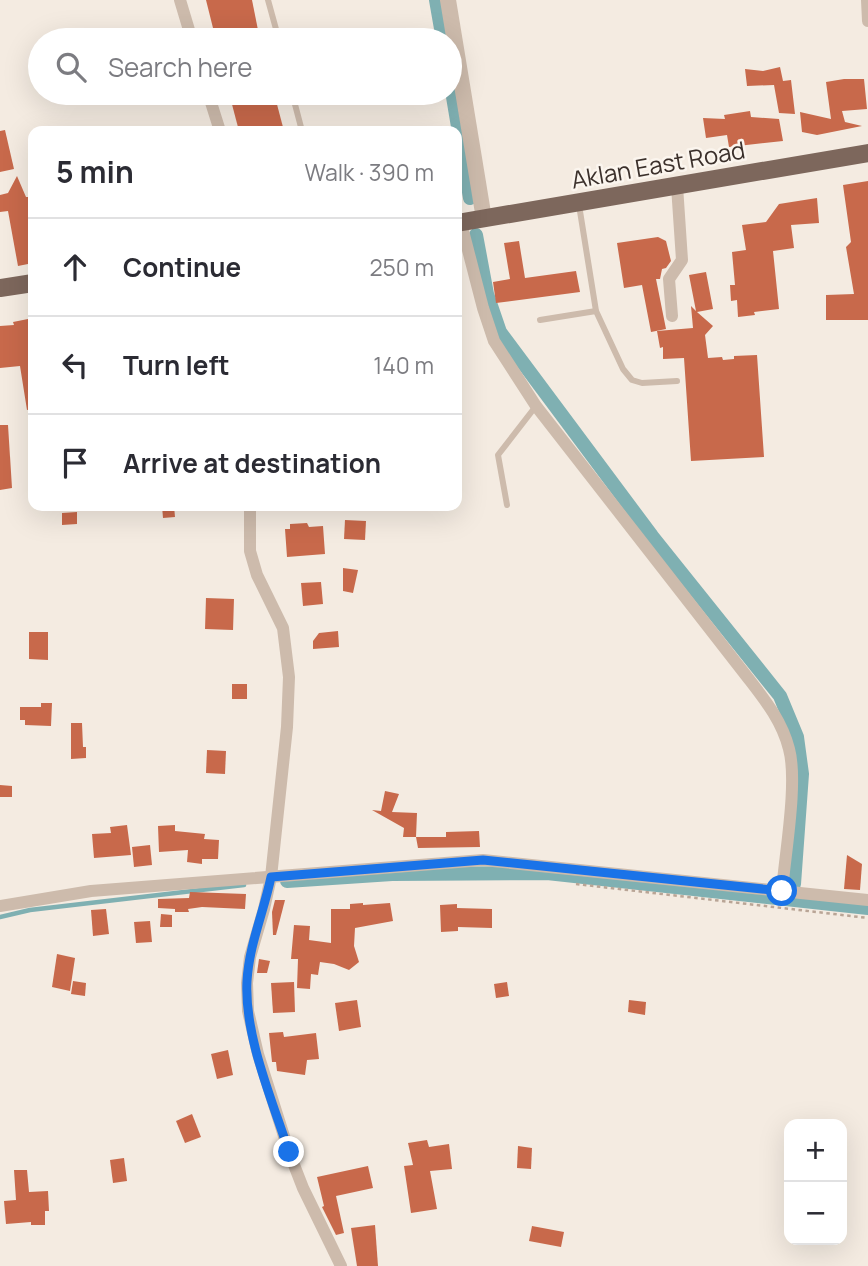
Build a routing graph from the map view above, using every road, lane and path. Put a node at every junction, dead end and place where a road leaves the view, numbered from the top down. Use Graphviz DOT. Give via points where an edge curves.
graph roads {
  1 [pos="180,0"];
  2 [pos="268,0"];
  3 [pos="448,0"];
  4 [pos="867,0"];
  5 [pos="868,21"];
  6 [pos="188,28"];
  7 [pos="276,28"];
  8 [pos="453,28"];
  9 [pos="462,85"];
  10 [pos="212,105"];
  11 [pos="295,105"];
  12 [pos="218,126"];
  13 [pos="302,126"];
  14 [pos="868,153"];
  15 [pos="677,186"];
  16 [pos="579,203"];
  17 [pos="484,219"];
  18 [pos="462,223"];
  19 [pos="462,234"];
  20 [pos="28,284"];
  21 [pos="0,288"];
  22 [pos="596,311"];
  23 [pos="672,316"];
  24 [pos="540,320"];
  25 [pos="677,381"];
  26 [pos="536,406"];
  27 [pos="507,505"];
  28 [pos="250,511"];
  29 [pos="271,877"];
  30 [pos="576,884"];
  31 [pos="782,891"];
  32 [pos="868,900"];
  33 [pos="0,906"];
  34 [pos="868,918"];
  35 [pos="341,1266"];
  1 -- 6 [label="street"];
  2 -- 7 [label="lane"];
  3 -- 8 [label="street"];
  4 -- 5 [label="street"];
  9 -- 17 [label="street"];
  10 -- 12 [label="street"];
  11 -- 13 [label="lane"];
  14 -- 15 [label="main road, Aklan East Road"];
  15 -- 16 [label="main road, Aklan East Road"];
  15 -- 23 [label="street" via="682,260 670,279"];
  16 -- 17 [label="main road, Aklan East Road"];
  16 -- 22 [label="lane"];
  17 -- 18 [label="main road, Aklan East Road"];
  19 -- 26 [label="street" via="488,328"];
  20 -- 21 [label="main road"];
  22 -- 24 [label="lane"];
  22 -- 25 [label="lane" via="632,380"];
  26 -- 27 [label="lane" via="498,455"];
  26 -- 31 [label="street" via="779,721 791,776"];
  28 -- 29 [label="street" via="250,551 283,628 289,677"];
  29 -- 31 [label="street" via="483,860"];
  29 -- 33 [label="street" via="91,891"];
  29 -- 35 [label="street" via="250,957 248,1011 289,1152"];
  30 -- 34 [label="path"];
  31 -- 32 [label="street"];
}
